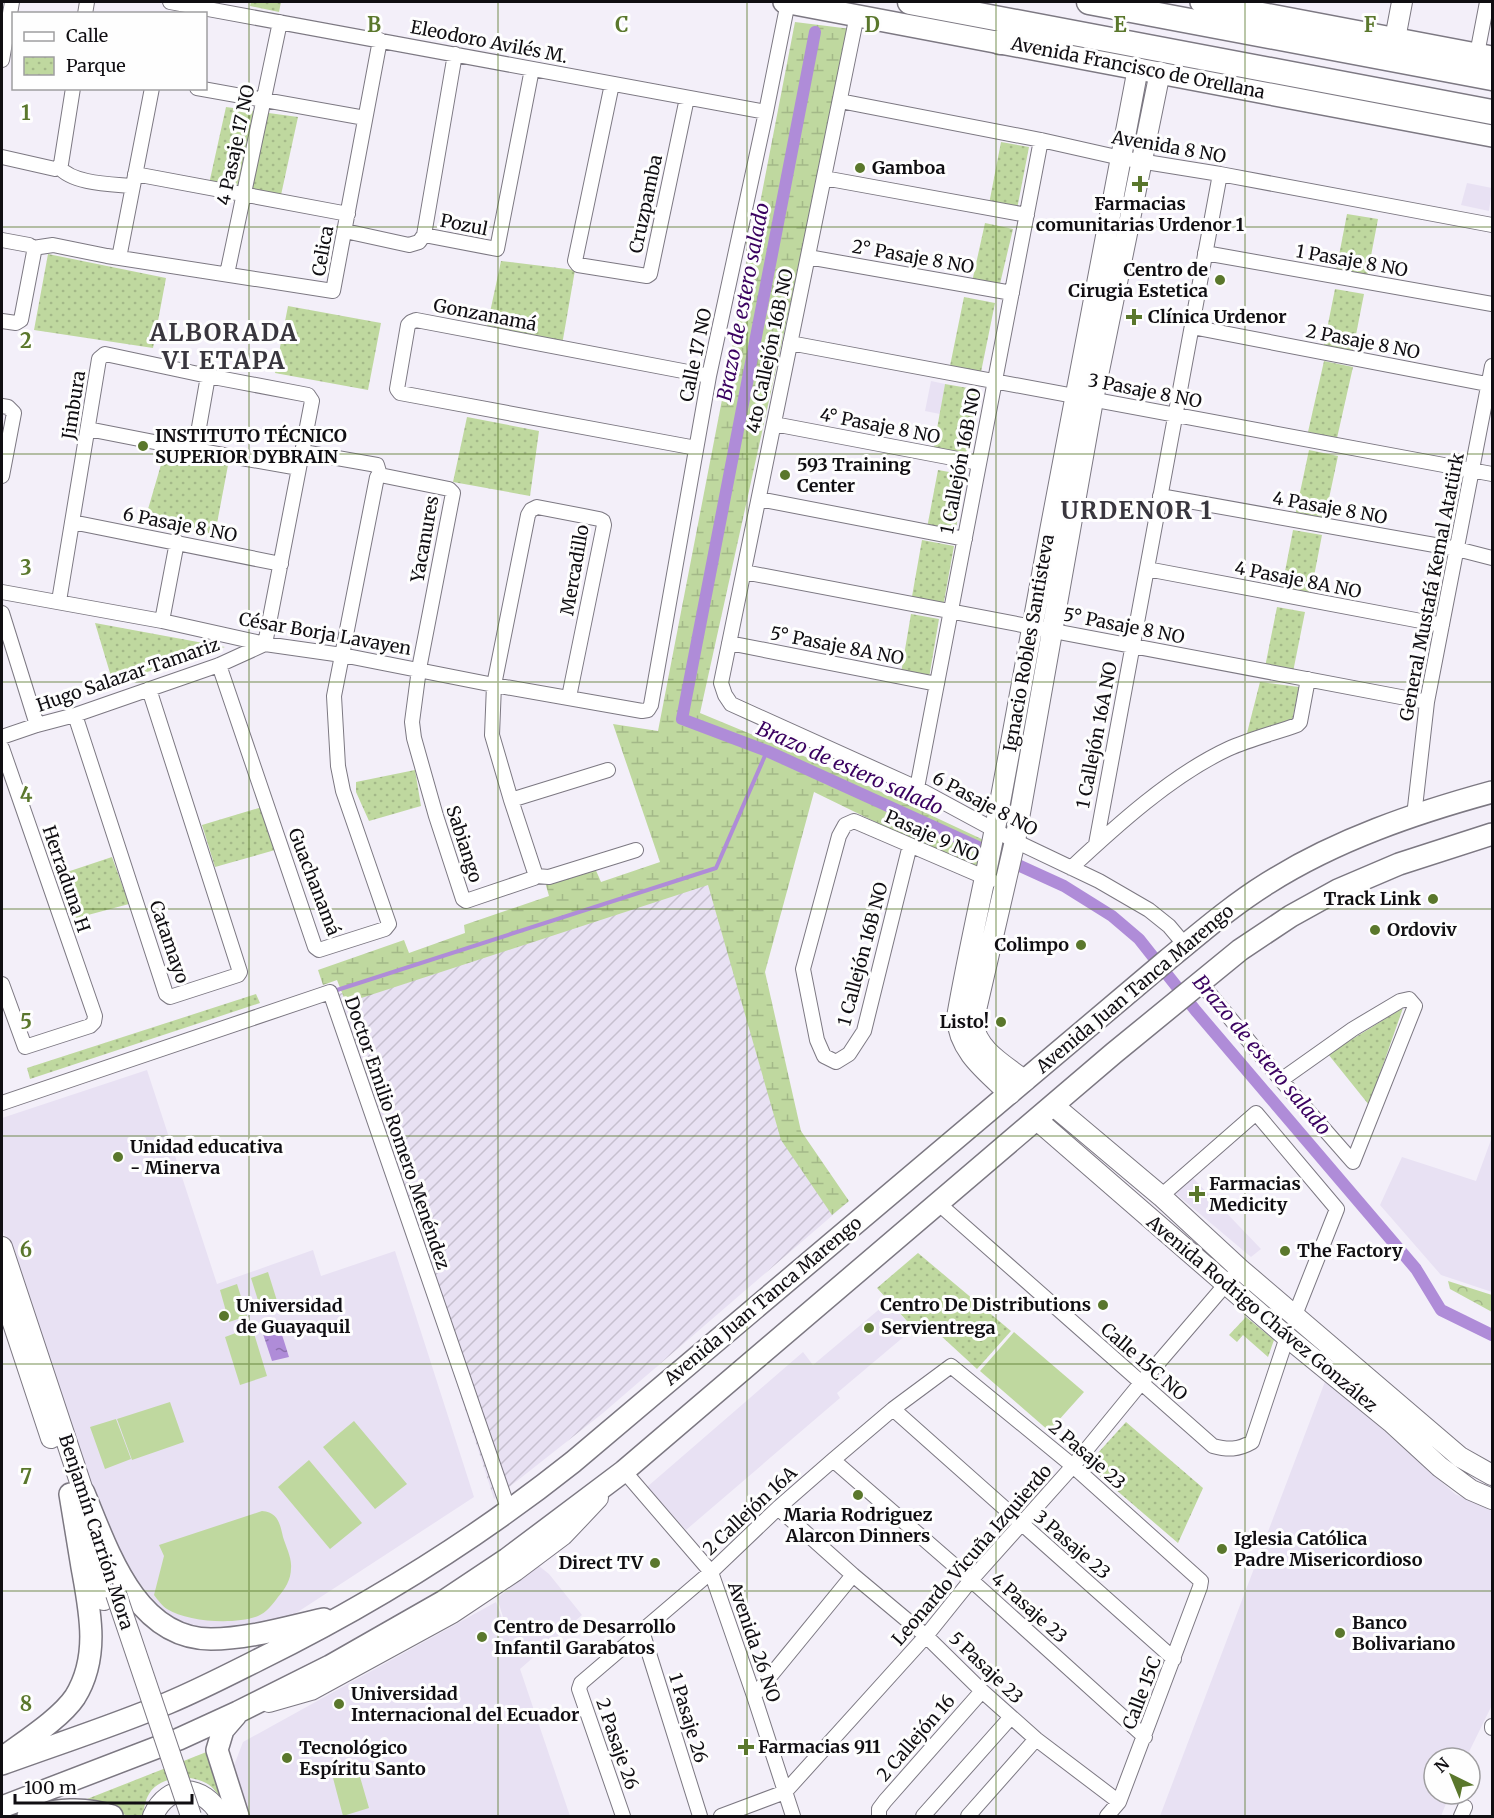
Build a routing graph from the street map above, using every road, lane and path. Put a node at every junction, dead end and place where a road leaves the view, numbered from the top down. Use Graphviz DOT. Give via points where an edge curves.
graph roads {
  1 [pos="12,2"];
  2 [pos="169,2"];
  3 [pos="786,2"];
  4 [pos="910,2"];
  5 [pos="1089,2"];
  6 [pos="1201,2"];
  7 [pos="1402,2"];
  8 [pos="1487,2"];
  9 [pos="1240,5"];
  10 [pos="857,15"];
  11 [pos="280,22"];
  12 [pos="1089,36"];
  13 [pos="1395,39"];
  14 [pos="380,40"];
  15 [pos="1000,42"];
  16 [pos="455,54"];
  17 [pos="1485,56"];
  18 [pos="2,60"];
  19 [pos="1138,68"];
  20 [pos="532,69"];
  21 [pos="1160,72"];
  22 [pos="1492,78"];
  23 [pos="612,84"];
  24 [pos="73,90"];
  25 [pos="152,90"];
  26 [pos="207,90"];
  27 [pos="687,98"];
  28 [pos="264,99"];
  29 [pos="840,101"];
  30 [pos="766,112"];
  31 [pos="1492,112"];
  32 [pos="365,118"];
  33 [pos="1492,136"];
  34 [pos="1041,140"];
  35 [pos="2,157"];
  36 [pos="1120,158"];
  37 [pos="1143,161"];
  38 [pos="59,167"];
  39 [pos="1220,174"];
  40 [pos="824,178"];
  41 [pos="133,180"];
  42 [pos="244,195"];
  43 [pos="348,214"];
  44 [pos="1027,215"];
  45 [pos="1492,225"];
  46 [pos="345,231"];
  47 [pos="424,235"];
  48 [pos="2,240"];
  49 [pos="33,248"];
  50 [pos="1205,253"];
  51 [pos="808,257"];
  52 [pos="119,258"];
  53 [pos="227,274"];
  54 [pos="1012,293"];
  55 [pos="1492,304"];
  56 [pos="2,321"];
  57 [pos="1192,327"];
  58 [pos="790,343"];
  59 [pos="1492,366"];
  60 [pos="208,376"];
  61 [pos="709,376"];
  62 [pos="995,381"];
  63 [pos="1491,384"];
  64 [pos="1085,398"];
  65 [pos="2,406"];
  66 [pos="1175,415"];
  67 [pos="774,424"];
  68 [pos="88,429"];
  69 [pos="696,448"];
  70 [pos="195,450"];
  71 [pos="303,452"];
  72 [pos="979,463"];
  73 [pos="299,468"];
  74 [pos="1472,470"];
  75 [pos="1492,474"];
  76 [pos="380,475"];
  77 [pos="2,476"];
  78 [pos="1160,496"];
  79 [pos="759,499"];
  80 [pos="72,522"];
  81 [pos="965,539"];
  82 [pos="177,542"];
  83 [pos="1457,549"];
  84 [pos="1492,558"];
  85 [pos="281,564"];
  86 [pos="1147,569"];
  87 [pos="744,572"];
  88 [pos="2,592"];
  89 [pos="59,601"];
  90 [pos="951,612"];
  91 [pos="2,613"];
  92 [pos="162,621"];
  93 [pos="1442,625"];
  94 [pos="1032,627"];
  95 [pos="1052,631"];
  96 [pos="729,643"];
  97 [pos="264,644"];
  98 [pos="1132,646"];
  99 [pos="342,655"];
  100 [pos="219,665"];
  101 [pos="419,669"];
  102 [pos="1308,680"];
  103 [pos="937,684"];
  104 [pos="494,685"];
  105 [pos="149,689"];
  106 [pos="725,695"];
  107 [pos="569,697"];
  108 [pos="1427,702"];
  109 [pos="642,711"];
  110 [pos="75,715"];
  111 [pos="37,725"];
  112 [pos="2,737"];
  113 [pos="2,748"];
  114 [pos="608,770"];
  115 [pos="917,788"];
  116 [pos="1492,792"];
  117 [pos="511,800"];
  118 [pos="1414,816"];
  119 [pos="1492,834"];
  120 [pos="994,836"];
  121 [pos="1096,844"];
  122 [pos="910,845"];
  123 [pos="1014,845"];
  124 [pos="636,850"];
  125 [pos="1071,868"];
  126 [pos="536,876"];
  127 [pos="985,876"];
  128 [pos="1006,880"];
  129 [pos="1185,945"];
  130 [pos="2,984"];
  131 [pos="1196,985"];
  132 [pos="836,1062"];
  133 [pos="1281,1080"];
  134 [pos="1018,1087"];
  135 [pos="2,1103"];
  136 [pos="1054,1106"];
  137 [pos="1037,1120"];
  138 [pos="1161,1196"];
  139 [pos="939,1204"];
  140 [pos="2,1247"];
  141 [pos="1240,1269"];
  142 [pos="1226,1284"];
  143 [pos="2,1290"];
  144 [pos="1295,1315"];
  145 [pos="1287,1337"];
  146 [pos="947,1368"];
  147 [pos="1141,1383"];
  148 [pos="893,1409"];
  149 [pos="833,1460"];
  150 [pos="1073,1466"];
  151 [pos="624,1471"];
  152 [pos="1492,1475"];
  153 [pos="77,1494"];
  154 [pos="1492,1499"];
  155 [pos="778,1508"];
  156 [pos="508,1511"];
  157 [pos="1020,1524"];
  158 [pos="711,1572"];
  159 [pos="853,1575"];
  160 [pos="1199,1579"];
  161 [pos="971,1580"];
  162 [pos="110,1597"];
  163 [pos="348,1613"];
  164 [pos="642,1631"];
  165 [pos="926,1636"];
  166 [pos="1174,1659"];
  167 [pos="580,1683"];
  168 [pos="982,1691"];
  169 [pos="754,1696"];
  170 [pos="245,1709"];
  171 [pos="1011,1717"];
  172 [pos="1145,1737"];
  173 [pos="1036,1739"];
  174 [pos="2,1759"];
  175 [pos="2,1764"];
  176 [pos="785,1792"];
  177 [pos="1119,1802"];
  178 [pos="2,1807"];
  179 [pos="879,1813"];
  180 [pos="28,1816"];
  181 [pos="112,1816"];
  182 [pos="153,1816"];
  183 [pos="178,1816"];
  184 [pos="191,1816"];
  185 [pos="220,1816"];
  186 [pos="238,1816"];
  187 [pos="623,1816"];
  188 [pos="700,1816"];
  189 [pos="721,1816"];
  190 [pos="793,1816"];
  191 [pos="923,1816"];
  192 [pos="968,1816"];
  193 [pos="1107,1816"];
  1 -- 18 [label="street"];
  2 -- 11 [label="street, Eleodoro Avilés M."];
  3 -- 10 [label="main road, Avenida Francisco de Orellana"];
  3 -- 30 [label="street, Calle 17 NO"];
  4 -- 12 [label="highway, Avenida Francisco de Orellana"];
  5 -- 22 [label="highway"];
  6 -- 9 [label="main road"];
  7 -- 13 [label="street"];
  8 -- 17 [label="street"];
  9 -- 13 [label="main road"];
  10 -- 15 [label="main road, Avenida Francisco de Orellana"];
  10 -- 29 [label="street, 4to Callejón 16B NO"];
  11 -- 14 [label="street, Eleodoro Avilés M."];
  11 -- 28 [label="street, 4 Pasaje 17 NO"];
  12 -- 15 [label="highway"];
  12 -- 31 [label="highway, Avenida Francisco de Orellana"];
  13 -- 17 [label="main road"];
  14 -- 16 [label="street, Eleodoro Avilés M."];
  14 -- 32 [label="street, Celica"];
  15 -- 19 [label="main road, Avenida Francisco de Orellana"];
  16 -- 20 [label="street, Eleodoro Avilés M."];
  16 -- 47 [label="street, Pozul"];
  19 -- 21 [label="main road, Avenida Francisco de Orellana"];
  19 -- 36 [label="street, Ignacio Robles Santisteva"];
  20 -- 23 [label="street, Eleodoro Avilés M."];
  20 -- 47 [label="street, Pozul" via="497,249"];
  21 -- 33 [label="main road, Avenida Francisco de Orellana"];
  21 -- 37 [label="street, Ignacio Robles Santisteva"];
  23 -- 27 [label="street, Eleodoro Avilés M."];
  23 -- 27 [label="street, Cruzpamba" via="575,261 578,265 650,274"];
  24 -- 38 [label="street"];
  25 -- 41 [label="street"];
  26 -- 28 [label="street"];
  27 -- 30 [label="street, Eleodoro Avilés M."];
  28 -- 32 [label="street"];
  28 -- 42 [label="street, 4 Pasaje 17 NO"];
  29 -- 34 [label="street, Avenida 8 NO"];
  29 -- 40 [label="street, 4to Callejón 16B NO"];
  30 -- 61 [label="street, Calle 17 NO"];
  32 -- 43 [label="street, Celica"];
  34 -- 36 [label="street, Avenida 8 NO"];
  34 -- 44 [label="street, 1 Callejón 16B NO"];
  35 -- 38 [label="street"];
  36 -- 37 [label="street, Avenida 8 NO"];
  36 -- 64 [label="street, Ignacio Robles Santisteva"];
  37 -- 39 [label="street, Avenida 8 NO"];
  37 -- 64 [label="street, Ignacio Robles Santisteva"];
  38 -- 41 [label="street" via="67,175 83,180"];
  39 -- 45 [label="street, Avenida 8 NO"];
  39 -- 50 [label="street, 1 Callejón 16A NO"];
  40 -- 44 [label="street"];
  40 -- 51 [label="street, 4to Callejón 16B NO"];
  41 -- 42 [label="street"];
  41 -- 52 [label="street"];
  42 -- 43 [label="street"];
  42 -- 53 [label="street, 4 Pasaje 17 NO"];
  43 -- 46 [label="street, Celica"];
  44 -- 54 [label="street, 1 Callejón 16B NO"];
  46 -- 47 [label="street" via="412,245"];
  46 -- 53 [label="street, Celica" via="333,291"];
  48 -- 49 [label="street, Celica"];
  49 -- 52 [label="street, Celica" via="53,245"];
  49 -- 56 [label="street" via="21,320"];
  50 -- 55 [label="street, 1 Pasaje 8 NO"];
  50 -- 57 [label="street, 1 Callejón 16A NO"];
  51 -- 54 [label="street, 2° Pasaje 8 NO"];
  51 -- 58 [label="street, 4to Callejón 16B NO"];
  52 -- 53 [label="street, Celica"];
  54 -- 62 [label="street, 1 Callejón 16B NO"];
  57 -- 63 [label="street, 2 Pasaje 8 NO"];
  57 -- 66 [label="street, 1 Callejón 16A NO"];
  58 -- 62 [label="street, 3 Pasaje 8 NO"];
  58 -- 67 [label="street, 4to Callejón 16B NO"];
  59 -- 63 [label="street, General Mustafá Kemal Atatürk"];
  60 -- 68 [label="street, Jimbura" via="105,354 99,359"];
  60 -- 70 [label="street"];
  60 -- 71 [label="street, Jimbura" via="308,395 312,401"];
  61 -- 69 [label="street, Calle 17 NO"];
  61 -- 69 [label="street, Gonzanamá" via="416,320 408,325 404,346 397,389 400,393"];
  62 -- 64 [label="street, 3 Pasaje 8 NO"];
  62 -- 72 [label="street, 1 Callejón 16B NO"];
  63 -- 74 [label="street, General Mustafá Kemal Atatürk"];
  64 -- 66 [label="street, 3 Pasaje 8 NO"];
  64 -- 94 [label="street, Ignacio Robles Santisteva" via="1059,478"];
  64 -- 95 [label="street, Ignacio Robles Santisteva"];
  65 -- 77 [label="street" via="14,413"];
  66 -- 74 [label="street, 3 Pasaje 8 NO"];
  66 -- 78 [label="street, 1 Callejón 16A NO"];
  67 -- 72 [label="street, 4° Pasaje 8 NO"];
  67 -- 79 [label="street, 4to Callejón 16B NO"];
  68 -- 70 [label="street"];
  68 -- 80 [label="street, Jimbura"];
  69 -- 109 [label="street, Calle 17 NO" via="651,705"];
  70 -- 73 [label="street"];
  71 -- 73 [label="street, Jimbura"];
  71 -- 76 [label="street" via="377,465"];
  72 -- 81 [label="street, 1 Callejón 16B NO"];
  73 -- 85 [label="street, Jimbura"];
  74 -- 75 [label="street, 3 Pasaje 8 NO"];
  74 -- 83 [label="street, General Mustafá Kemal Atatürk"];
  76 -- 99 [label="street"];
  76 -- 101 [label="street, Yacanures" via="453,493"];
  78 -- 83 [label="street, 4 Pasaje 8 NO"];
  78 -- 86 [label="street, 1 Callejón 16A NO"];
  79 -- 81 [label="street"];
  79 -- 87 [label="street, 4to Callejón 16B NO"];
  80 -- 82 [label="street, 6 Pasaje 8 NO"];
  80 -- 89 [label="street, Jimbura"];
  81 -- 90 [label="street, 1 Callejón 16B NO"];
  82 -- 85 [label="street, 6 Pasaje 8 NO"];
  82 -- 92 [label="street"];
  83 -- 84 [label="street, 4 Pasaje 8 NO"];
  83 -- 93 [label="street, General Mustafá Kemal Atatürk"];
  85 -- 97 [label="street, Jimbura"];
  86 -- 93 [label="street, 4 Pasaje 8A NO"];
  86 -- 98 [label="street, 1 Callejón 16A NO"];
  87 -- 90 [label="street, 5° Pasaje 8 NO"];
  87 -- 96 [label="street, 4to Callejón 16B NO"];
  88 -- 89 [label="street, César Borja Lavayen"];
  89 -- 92 [label="street, César Borja Lavayen"];
  90 -- 94 [label="street, 5° Pasaje 8 NO"];
  90 -- 103 [label="street, 1 Callejón 16B NO"];
  91 -- 111 [label="street"];
  92 -- 97 [label="street, César Borja Lavayen"];
  93 -- 108 [label="street, General Mustafá Kemal Atatürk"];
  94 -- 95 [label="street, 5° Pasaje 8 NO"];
  94 -- 120 [label="street, Ignacio Robles Santisteva"];
  95 -- 98 [label="street, 5° Pasaje 8 NO"];
  95 -- 123 [label="street, Ignacio Robles Santisteva"];
  96 -- 103 [label="street, 5° Pasaje 8A NO"];
  96 -- 106 [label="street, 4to Callejón 16B NO" via="721,683"];
  97 -- 99 [label="street, César Borja Lavayen"];
  97 -- 100 [label="street, Hugo Salazar Tamariz"];
  98 -- 102 [label="street, 5° Pasaje 8 NO"];
  98 -- 121 [label="street, 1 Callejón 16A NO"];
  99 -- 100 [label="street, Guachanamá" via="334,696 338,766 389,924 385,929 319,950"];
  99 -- 101 [label="street, César Borja Lavayen"];
  100 -- 105 [label="street, Hugo Salazar Tamariz"];
  101 -- 104 [label="street, César Borja Lavayen"];
  101 -- 126 [label="street, Sabiango" via="412,722 414,738 463,899"];
  102 -- 108 [label="street, 5° Pasaje 8 NO"];
  102 -- 121 [label="street" via="1297,726 1228,749 1179,778"];
  103 -- 115 [label="street, 1 Callejón 16B NO"];
  104 -- 107 [label="street, César Borja Lavayen"];
  104 -- 107 [label="street, Mercadillo" via="528,515 537,507 599,519 604,525"];
  104 -- 117 [label="street" via="492,735"];
  105 -- 110 [label="street, Hugo Salazar Tamariz"];
  105 -- 110 [label="street, Catamayo" via="238,975 170,997 166,994"];
  106 -- 115 [label="street, 6 Pasaje 8 NO" via="731,704"];
  107 -- 109 [label="street, César Borja Lavayen"];
  108 -- 118 [label="street, General Mustafá Kemal Atatürk"];
  110 -- 111 [label="street, Hugo Salazar Tamariz"];
  111 -- 112 [label="street, Hugo Salazar Tamariz"];
  113 -- 130 [label="street, Herraduna H" via="94,1022 25,1047"];
  114 -- 117 [label="street"];
  115 -- 120 [label="street, 6 Pasaje 8 NO"];
  116 -- 118 [label="main road, Avenida Juan Tanca Marengo"];
  117 -- 126 [label="street"];
  118 -- 129 [label="main road, Avenida Juan Tanca Marengo" via="1313,856 1238,903"];
  119 -- 131 [label="main road, Avenida Juan Tanca Marengo" via="1399,864 1338,890 1240,950"];
  120 -- 123 [label="street, 6 Pasaje 8 NO"];
  120 -- 127 [label="street, Ignacio Robles Santisteva"];
  121 -- 125 [label="street"];
  122 -- 127 [label="street, Pasaje 9 NO"];
  122 -- 132 [label="street, 1 Callejón 16B NO" via="864,1031 849,1054"];
  122 -- 132 [label="street, Pasaje 9 NO" via="854,821 845,825 839,836 803,969 817,1040 824,1056"];
  123 -- 125 [label="street, 6 Pasaje 8 NO"];
  123 -- 128 [label="street, Ignacio Robles Santisteva"];
  124 -- 126 [label="street" via="549,877"];
  125 -- 129 [label="street, 6 Pasaje 8 NO" via="1149,910"];
  127 -- 128 [label="street, Pasaje 9 NO"];
  127 -- 134 [label="street, Ignacio Robles Santisteva" via="957,1026 967,1050"];
  128 -- 134 [label="street, Ignacio Robles Santisteva" via="973,1023 976,1037"];
  129 -- 134 [label="main road, Avenida Juan Tanca Marengo"];
  131 -- 133 [label="street"];
  131 -- 136 [label="main road, Avenida Juan Tanca Marengo"];
  133 -- 133 [label="street" via="1353,1162 1415,1006 1409,999 1400,1000"];
  134 -- 156 [label="main road, Avenida Juan Tanca Marengo" via="573,1462"];
  135 -- 156 [label="street, Doctor Emilio Romero Menéndez" via="330,992"];
  136 -- 137 [label="main road, Avenida Juan Tanca Marengo"];
  136 -- 138 [label="street, Avenida Rodrigo Chávez González"];
  137 -- 139 [label="main road, Avenida Juan Tanca Marengo"];
  137 -- 142 [label="street, Avenida Rodrigo Chávez González"];
  138 -- 141 [label="street, Avenida Rodrigo Chávez González"];
  138 -- 144 [label="street" via="1256,1113 1337,1209"];
  139 -- 147 [label="street, Calle 15C NO"];
  139 -- 151 [label="main road, Avenida Juan Tanca Marengo"];
  140 -- 153 [label="street, Benjamín Carrión Mora"];
  141 -- 142 [label="street, Leonardo Vicuña Izquierdo"];
  141 -- 144 [label="street, Avenida Rodrigo Chávez González"];
  142 -- 145 [label="street, Avenida Rodrigo Chávez González"];
  142 -- 147 [label="street, Leonardo Vicuña Izquierdo"];
  143 -- 153 [label="street, Benjamín Carrión Mora"];
  144 -- 152 [label="street, Avenida Rodrigo Chávez González" via="1460,1456"];
  145 -- 147 [label="street, Calle 15C NO" via="1257,1430 1252,1442 1241,1448 1213,1446"];
  145 -- 154 [label="street, Avenida Rodrigo Chávez González" via="1440,1467 1471,1490"];
  146 -- 148 [label="street, 2 Callejón 16A"];
  146 -- 150 [label="street, 2 Pasaje 23" via="954,1367"];
  147 -- 150 [label="street, Leonardo Vicuña Izquierdo"];
  148 -- 149 [label="street, 2 Callejón 16A"];
  148 -- 157 [label="street, 3 Pasaje 23"];
  149 -- 155 [label="street, 2 Callejón 16A"];
  149 -- 161 [label="street, 4 Pasaje 23"];
  150 -- 157 [label="street, Leonardo Vicuña Izquierdo"];
  150 -- 160 [label="street, 2 Pasaje 23"];
  151 -- 158 [label="street, Avenida 26 NO"];
  151 -- 170 [label="main road, Avenida Juan Tanca Marengo" via="444,1601"];
  153 -- 162 [label="street, Benjamín Carrión Mora"];
  153 -- 163 [label="main road" via="137,1600 156,1621 176,1632 210,1639 250,1635"];
  153 -- 174 [label="main road" via="92,1631 85,1676 74,1698"];
  155 -- 158 [label="street, 2 Callejón 16A"];
  155 -- 159 [label="street, 5 Pasaje 23"];
  156 -- 163 [label="main road, Avenida Juan Tanca Marengo" via="424,1569"];
  157 -- 161 [label="street, Leonardo Vicuña Izquierdo"];
  157 -- 166 [label="street, 3 Pasaje 23"];
  158 -- 164 [label="street, 2 Callejón 16A"];
  158 -- 169 [label="street, Avenida 26 NO"];
  159 -- 165 [label="street, 5 Pasaje 23"];
  159 -- 169 [label="street"];
  160 -- 166 [label="street, Calle 15C" via="1200,1587"];
  161 -- 165 [label="street, Leonardo Vicuña Izquierdo"];
  161 -- 172 [label="street, 4 Pasaje 23"];
  162 -- 183 [label="street, Benjamín Carrión Mora"];
  162 -- 184 [label="street, Benjamín Carrión Mora, bridge"];
  163 -- 175 [label="main road, Avenida Juan Tanca Marengo" via="167,1704"];
  164 -- 167 [label="street, 2 Callejón 16A"];
  164 -- 188 [label="street, 1 Pasaje 26"];
  165 -- 168 [label="street, 5 Pasaje 23"];
  165 -- 176 [label="street, Leonardo Vicuña Izquierdo"];
  166 -- 172 [label="street, Calle 15C"];
  167 -- 187 [label="street, 2 Pasaje 26"];
  168 -- 171 [label="street, 5 Pasaje 23"];
  168 -- 179 [label="street, 2 Callejón 16"];
  169 -- 176 [label="street, Avenida 26 NO"];
  170 -- 178 [label="main road, Avenida Juan Tanca Marengo" via="179,1739"];
  170 -- 186 [label="main road" via="223,1730 217,1750"];
  171 -- 173 [label="street, 5 Pasaje 23"];
  171 -- 191 [label="street"];
  172 -- 177 [label="street, Calle 15C"];
  173 -- 177 [label="street, 5 Pasaje 23"];
  173 -- 192 [label="street"];
  176 -- 189 [label="street, Leonardo Vicuña Izquierdo"];
  176 -- 190 [label="street, Avenida 26 NO"];
  177 -- 193 [label="street, Calle 15C"];
  180 -- 181 [label="main road" via="68,1809"];
  182 -- 185 [label="street" via="164,1799 187,1791 204,1796"];
}
